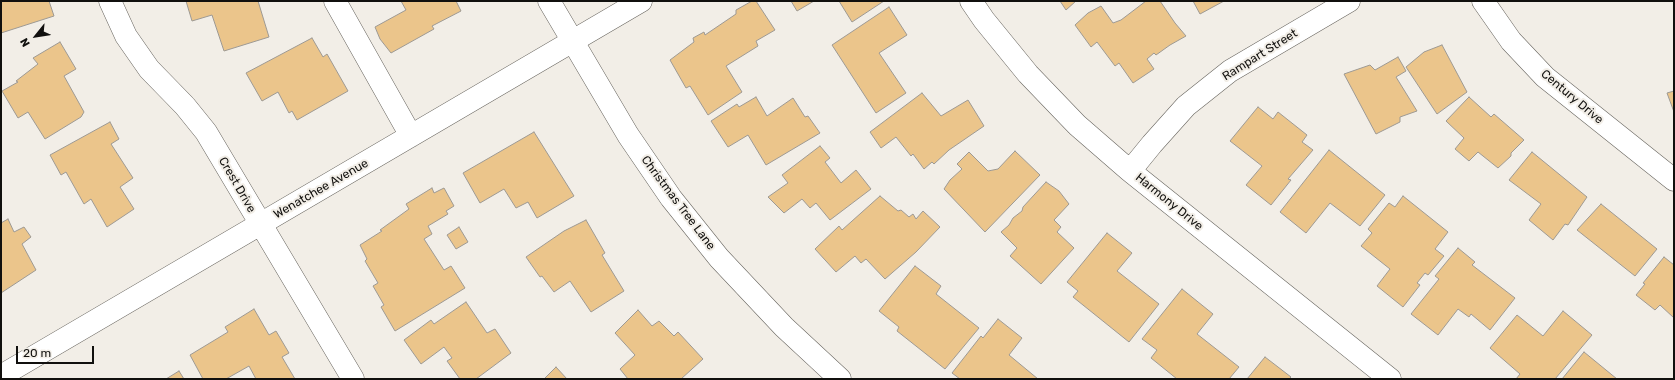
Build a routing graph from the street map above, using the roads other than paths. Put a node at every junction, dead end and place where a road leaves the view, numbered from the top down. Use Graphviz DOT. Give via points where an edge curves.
graph roads {
  1 [pos="110,1"];
  2 [pos="335,1"];
  3 [pos="549,1"];
  4 [pos="641,1"];
  5 [pos="971,1"];
  6 [pos="1349,1"];
  7 [pos="1482,1"];
  8 [pos="572,41"];
  9 [pos="411,136"];
  10 [pos="1130,171"];
  11 [pos="1674,180"];
  12 [pos="260,224"];
  13 [pos="1,376"];
  14 [pos="353,379"];
  15 [pos="840,379"];
  16 [pos="1390,379"];
  1 -- 12 [label="street, Crest Drive" via="126,36 149,69 206,132"];
  2 -- 9 [label="street"];
  3 -- 8 [label="street, Christmas Tree Lane"];
  4 -- 8 [label="street, Wenatchee Avenue"];
  5 -- 10 [label="street, Harmony Drive" via="1028,74 1077,125"];
  6 -- 10 [label="street, Rampart Street" via="1230,71 1186,106"];
  7 -- 11 [label="street, Century Drive" via="1511,41 1545,77"];
  8 -- 9 [label="street, Wenatchee Avenue"];
  8 -- 15 [label="street, Christmas Tree Lane" via="628,135 690,222 719,258 784,327"];
  9 -- 12 [label="street, Wenatchee Avenue"];
  10 -- 16 [label="street, Harmony Drive"];
  12 -- 13 [label="street, Wenatchee Avenue"];
  12 -- 14 [label="street, Crest Drive"];
}
